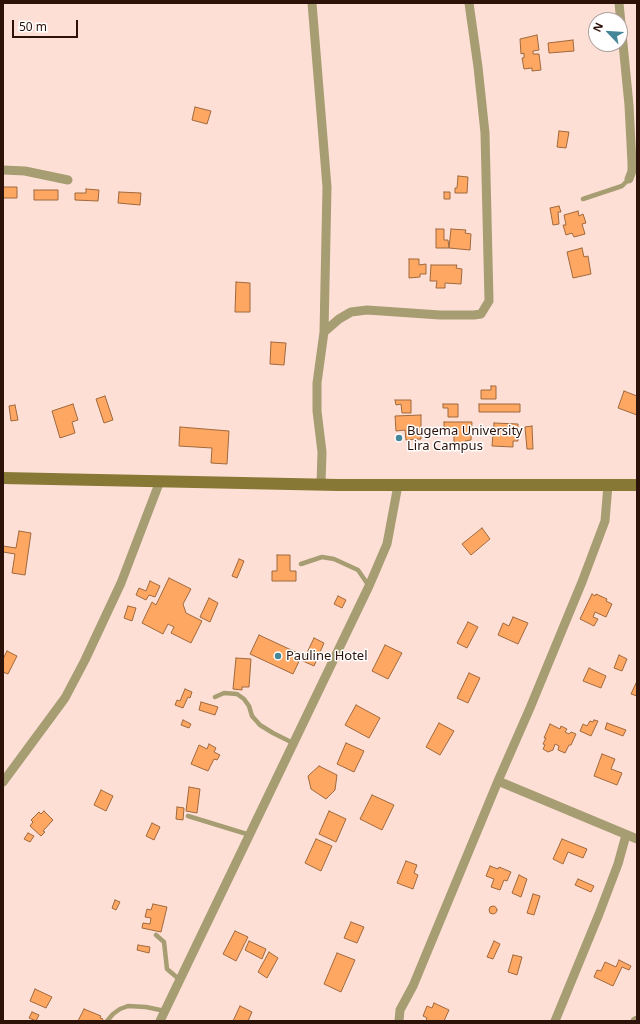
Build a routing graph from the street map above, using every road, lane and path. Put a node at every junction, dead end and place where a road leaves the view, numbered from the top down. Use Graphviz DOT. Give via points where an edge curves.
graph roads {
  1 [pos="312,3"];
  2 [pos="469,3"];
  3 [pos="619,3"];
  4 [pos="3,170"];
  5 [pos="68,180"];
  6 [pos="629,180"];
  7 [pos="583,199"];
  8 [pos="324,332"];
  9 [pos="3,478"];
  10 [pos="160,481"];
  11 [pos="321,484"];
  12 [pos="398,484"];
  13 [pos="608,485"];
  14 [pos="637,485"];
  15 [pos="301,564"];
  16 [pos="369,586"];
  17 [pos="215,697"];
  18 [pos="293,743"];
  19 [pos="498,780"];
  20 [pos="3,782"];
  21 [pos="188,816"];
  22 [pos="250,835"];
  23 [pos="626,835"];
  24 [pos="637,839"];
  25 [pos="156,935"];
  26 [pos="180,980"];
  27 [pos="165,1012"];
  28 [pos="107,1021"];
  29 [pos="160,1021"];
  30 [pos="399,1021"];
  31 [pos="555,1021"];
  1 -- 8 [label="street" via="327,187"];
  2 -- 8 [label="street" via="485,133 489,301 481,314 474,315 367,310 351,312 338,319"];
  3 -- 6 [label="street" via="629,105 632,163"];
  4 -- 5 [label="street" via="24,171"];
  6 -- 7 [label="lane" via="622,186"];
  8 -- 11 [label="street" via="317,383 317,411 322,452"];
  9 -- 10 [label="street"];
  10 -- 11 [label="street"];
  10 -- 20 [label="street" via="121,583 85,660 65,698"];
  11 -- 12 [label="street"];
  12 -- 13 [label="street"];
  12 -- 16 [label="street" via="387,544"];
  13 -- 14 [label="street"];
  13 -- 19 [label="street" via="605,521 566,622"];
  15 -- 16 [label="lane" via="322,557 334,559 358,570"];
  16 -- 18 [label="street"];
  17 -- 18 [label="lane" via="224,693 236,694 244,699 252,716 260,725"];
  18 -- 22 [label="street"];
  19 -- 23 [label="street"];
  19 -- 30 [label="street" via="413,986 400,1010"];
  21 -- 22 [label="lane"];
  22 -- 26 [label="street"];
  23 -- 24 [label="street"];
  23 -- 31 [label="street" via="602,907"];
  25 -- 26 [label="lane" via="164,942 167,969"];
  26 -- 27 [label="street"];
  27 -- 28 [label="lane" via="128,1006 113,1014"];
  27 -- 29 [label="street"];
}
